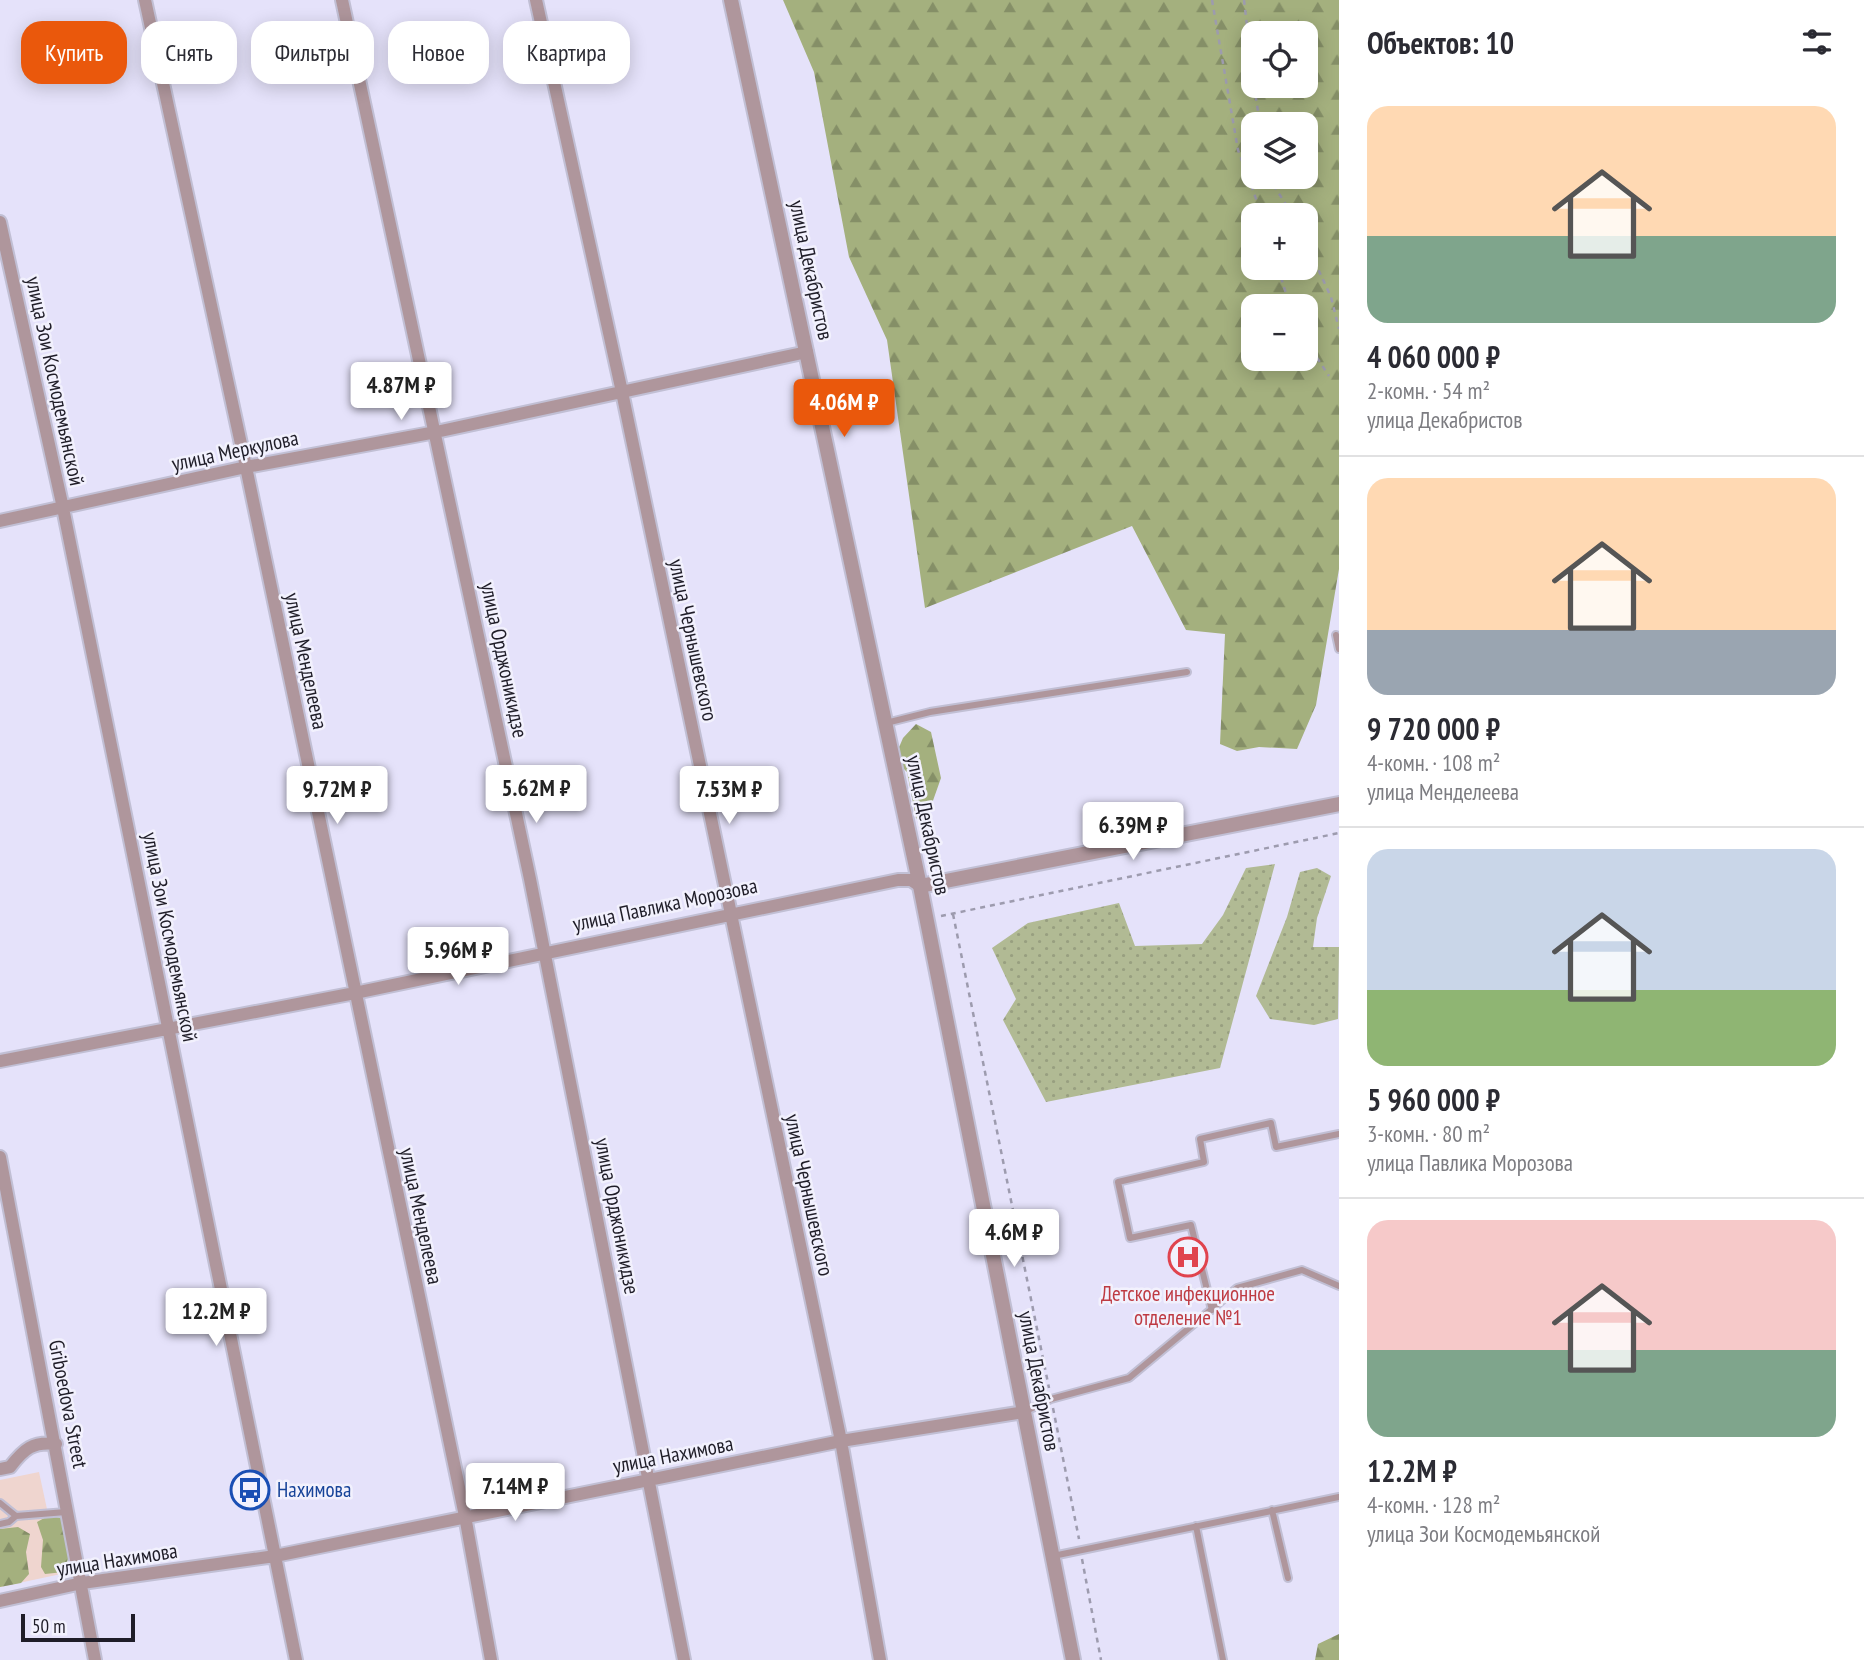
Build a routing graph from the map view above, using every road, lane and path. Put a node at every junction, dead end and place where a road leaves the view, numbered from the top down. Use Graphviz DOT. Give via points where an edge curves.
graph roads {
  1 [pos="145,0"];
  2 [pos="342,0"];
  3 [pos="536,0"];
  4 [pos="731,0"];
  5 [pos="1212,0"];
  6 [pos="1244,0"];
  7 [pos="1246,21"];
  8 [pos="1258,203"];
  9 [pos="0,222"];
  10 [pos="1318,269"];
  11 [pos="1339,329"];
  12 [pos="807,352"];
  13 [pos="1318,359"];
  14 [pos="1329,376"];
  15 [pos="622,392"];
  16 [pos="436,432"];
  17 [pos="246,467"];
  18 [pos="63,508"];
  19 [pos="0,521"];
  20 [pos="1336,635"];
  21 [pos="1339,649"];
  22 [pos="1187,672"];
  23 [pos="886,723"];
  24 [pos="1339,804"];
  25 [pos="1339,833"];
  26 [pos="920,886"];
  27 [pos="730,913"];
  28 [pos="953,914"];
  29 [pos="926,919"];
  30 [pos="545,951"];
  31 [pos="355,993"];
  32 [pos="169,1029"];
  33 [pos="0,1061"];
  34 [pos="1339,1134"];
  35 [pos="0,1157"];
  36 [pos="1339,1286"];
  37 [pos="1212,1310"];
  38 [pos="1051,1399"];
  39 [pos="1024,1412"];
  40 [pos="841,1441"];
  41 [pos="57,1444"];
  42 [pos="0,1469"];
  43 [pos="650,1480"];
  44 [pos="1339,1497"];
  45 [pos="0,1503"];
  46 [pos="1272,1510"];
  47 [pos="69,1512"];
  48 [pos="16,1516"];
  49 [pos="464,1516"];
  50 [pos="0,1524"];
  51 [pos="1196,1526"];
  52 [pos="1081,1550"];
  53 [pos="275,1556"];
  54 [pos="1052,1556"];
  55 [pos="1288,1578"];
  56 [pos="82,1583"];
  57 [pos="0,1601"];
  58 [pos="95,1660"];
  59 [pos="296,1660"];
  60 [pos="491,1660"];
  61 [pos="684,1660"];
  62 [pos="880,1660"];
  63 [pos="1073,1660"];
  64 [pos="1101,1660"];
  65 [pos="1223,1660"];
  1 -- 17 [label="street, улица Менделеева"];
  2 -- 16 [label="street, улица Орджоникидзе"];
  3 -- 15 [label="street, улица Чернышевского"];
  4 -- 12 [label="street, улица Декабристов"];
  5 -- 8 [label="path" via="1238,150"];
  6 -- 7 [label="path"];
  9 -- 18 [label="street, улица Зои Космодемьянской"];
  10 -- 11 [label="path"];
  12 -- 15 [label="street, улица Меркулова"];
  12 -- 23 [label="street, улица Декабристов"];
  13 -- 14 [label="path"];
  15 -- 16 [label="street, улица Меркулова"];
  15 -- 27 [label="street, улица Чернышевского"];
  16 -- 17 [label="street, улица Меркулова"];
  16 -- 30 [label="street, улица Орджоникидзе"];
  17 -- 18 [label="street, улица Меркулова"];
  17 -- 31 [label="street, улица Менделеева"];
  18 -- 19 [label="street, улица Меркулова"];
  18 -- 32 [label="street, улица Зои Космодемьянской"];
  20 -- 21 [label="lane"];
  22 -- 23 [label="lane"];
  23 -- 26 [label="street, улица Декабристов"];
  24 -- 26 [label="street, улица Павлика Морозова"];
  25 -- 28 [label="path"];
  26 -- 27 [label="street, улица Павлика Морозова" via="898,880"];
  26 -- 29 [label="street, улица Декабристов"];
  27 -- 30 [label="street, улица Павлика Морозова"];
  27 -- 40 [label="street, улица Чернышевского"];
  28 -- 29 [label="path"];
  28 -- 38 [label="path"];
  29 -- 39 [label="street, улица Декабристов"];
  30 -- 31 [label="street, улица Павлика Морозова"];
  30 -- 43 [label="street, улица Орджоникидзе"];
  31 -- 32 [label="street, улица Павлика Морозова"];
  31 -- 49 [label="street, улица Менделеева"];
  32 -- 33 [label="street, улица Павлика Морозова"];
  32 -- 53 [label="street, улица Зои Космодемьянской"];
  34 -- 37 [label="lane" via="1276,1147 1271,1124 1200,1139 1204,1162 1118,1182 1130,1238 1191,1225"];
  35 -- 41 [label="street, Griboedova Street"];
  36 -- 37 [label="lane" via="1302,1270 1237,1289"];
  37 -- 38 [label="lane" via="1129,1378"];
  38 -- 39 [label="lane"];
  38 -- 52 [label="path"];
  39 -- 40 [label="street, улица Нахимова"];
  39 -- 54 [label="street, улица Декабристов"];
  40 -- 43 [label="street, улица Нахимова"];
  40 -- 62 [label="street, улица Чернышевского"];
  41 -- 42 [label="street" via="42,1442 24,1449 10,1467"];
  41 -- 47 [label="street, Griboedova Street"];
  43 -- 49 [label="street, улица Нахимова"];
  43 -- 61 [label="street, улица Орджоникидзе"];
  44 -- 46 [label="lane"];
  45 -- 48 [label="lane"];
  46 -- 51 [label="lane"];
  46 -- 55 [label="lane"];
  47 -- 48 [label="lane"];
  47 -- 56 [label="street, Griboedova Street"];
  48 -- 50 [label="lane"];
  49 -- 53 [label="street, улица Нахимова"];
  49 -- 60 [label="street, улица Менделеева"];
  51 -- 52 [label="lane"];
  51 -- 65 [label="lane"];
  52 -- 54 [label="lane"];
  52 -- 64 [label="path"];
  53 -- 56 [label="street, улица Нахимова"];
  53 -- 59 [label="street, улица Зои Космодемьянской"];
  54 -- 63 [label="street, улица Декабристов"];
  56 -- 57 [label="street, улица Нахимова"];
  56 -- 58 [label="street, Griboedova Street"];
}
